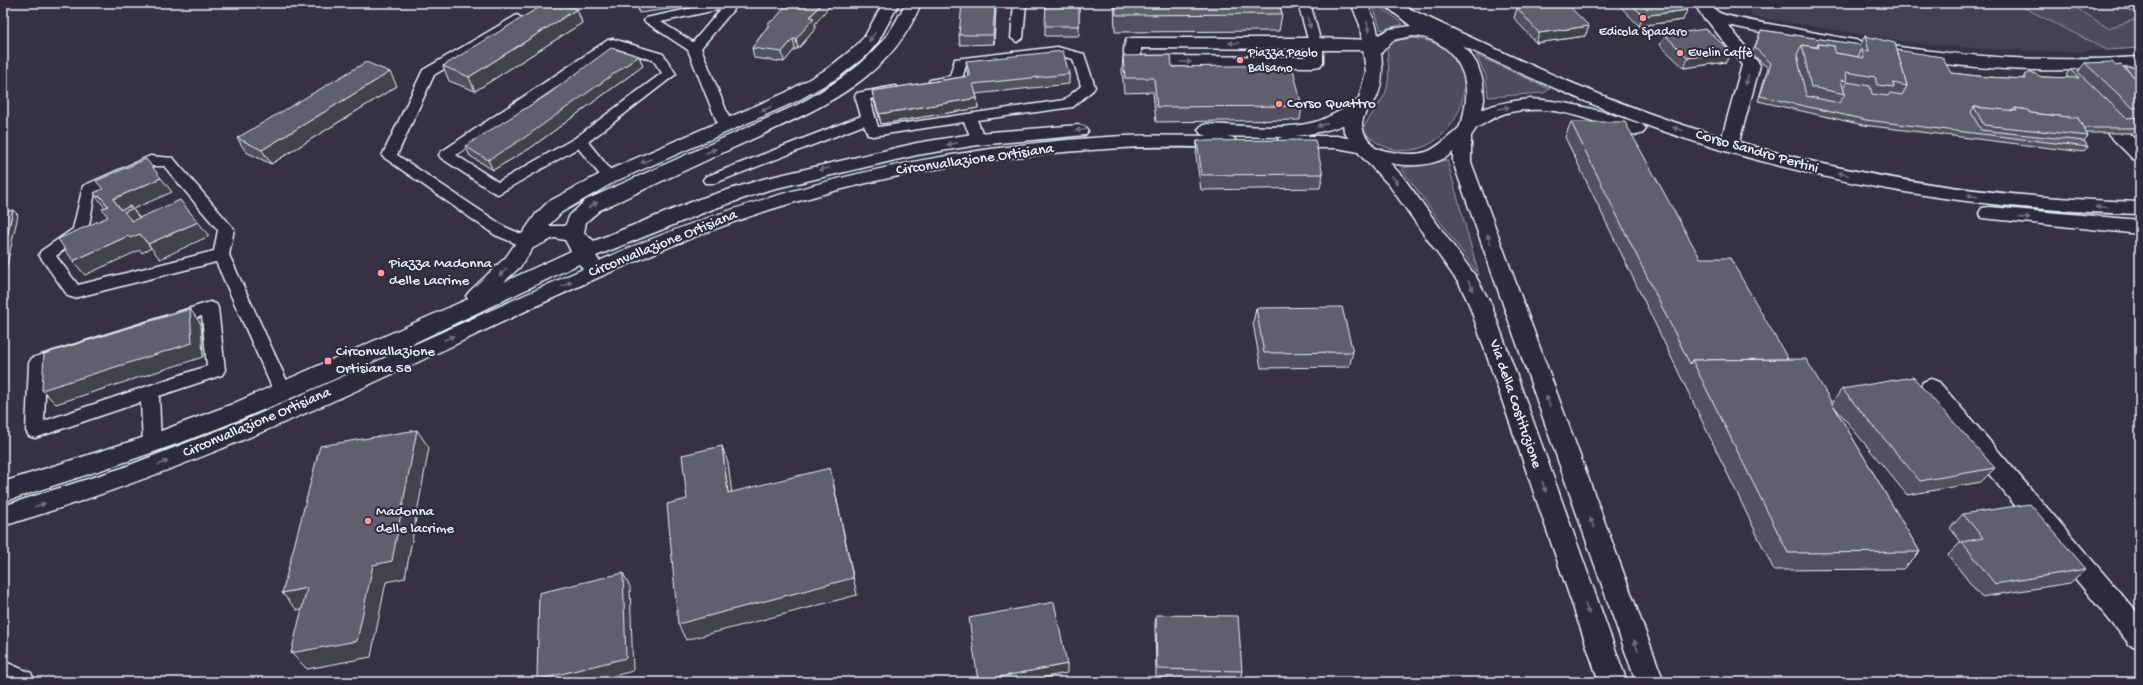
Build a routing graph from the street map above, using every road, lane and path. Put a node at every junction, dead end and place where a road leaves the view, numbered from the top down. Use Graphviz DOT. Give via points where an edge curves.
graph roads {
  1 [pos="891,3"];
  2 [pos="913,3"];
  3 [pos="1020,3"];
  4 [pos="1304,3"];
  5 [pos="1359,3"];
  6 [pos="1393,6"];
  7 [pos="1706,10"];
  8 [pos="517,19"];
  9 [pos="1437,35"];
  10 [pos="1017,38"];
  11 [pos="1315,43"];
  12 [pos="1476,46"];
  13 [pos="694,48"];
  14 [pos="1373,48"];
  15 [pos="2140,62"];
  16 [pos="2047,65"];
  17 [pos="820,80"];
  18 [pos="2063,81"];
  19 [pos="924,85"];
  20 [pos="909,87"];
  21 [pos="1572,88"];
  22 [pos="836,90"];
  23 [pos="2085,102"];
  24 [pos="1546,103"];
  25 [pos="1358,109"];
  26 [pos="969,117"];
  27 [pos="868,118"];
  28 [pos="726,127"];
  29 [pos="1466,130"];
  30 [pos="580,142"];
  31 [pos="1729,145"];
  32 [pos="980,147"];
  33 [pos="1366,149"];
  34 [pos="2140,155"];
  35 [pos="609,177"];
  36 [pos="710,180"];
  37 [pos="2140,208"];
  38 [pos="2140,227"];
  39 [pos="573,236"];
  40 [pos="608,242"];
  41 [pos="525,247"];
  42 [pos="582,254"];
  43 [pos="220,255"];
  44 [pos="595,271"];
  45 [pos="534,276"];
  46 [pos="544,294"];
  47 [pos="448,318"];
  48 [pos="1931,388"];
  49 [pos="150,392"];
  50 [pos="283,392"];
  51 [pos="152,444"];
  52 [pos="3,492"];
  53 [pos="3,516"];
  54 [pos="2140,636"];
  55 [pos="3,674"];
  56 [pos="21,682"];
  57 [pos="1613,682"];
  58 [pos="1650,682"];
  1 -- 17 [label="street, one-way" via="872,38 861,51"];
  2 -- 22 [label="street" via="893,41 881,56"];
  3 -- 10 [label="lane"];
  4 -- 11 [label="lane, one-way"];
  5 -- 14 [label="street, one-way" via="1368,25"];
  6 -- 9 [label="street"];
  6 -- 12 [label="street, Corso Sandro Pertini"];
  7 -- 16 [label="street" via="1793,35 1942,58"];
  7 -- 31 [label="street, one-way" via="1751,65"];
  8 -- 41 [label="lane" via="428,73 389,156"];
  9 -- 12 [label="street"];
  9 -- 14 [label="street" via="1415,30 1400,32 1379,41"];
  9 -- 29 [label="street" via="1462,53 1471,66 1476,84 1475,103"];
  11 -- 11 [label="street, one-way" via="1133,43 1133,61 1314,62"];
  11 -- 14 [label="street"];
  12 -- 21 [label="street, Corso Sandro Pertini"];
  13 -- 13 [label="lane" via="728,9 733,3 650,22"];
  13 -- 28 [label="lane"];
  14 -- 25 [label="street" via="1375,72 1372,88"];
  15 -- 16 [label="street"];
  16 -- 18 [label="street"];
  17 -- 22 [label="lane"];
  17 -- 28 [label="street, one-way" via="791,97"];
  19 -- 26 [label="lane" via="956,79 960,62 1057,51 1079,57 1088,87 1068,104"];
  20 -- 27 [label="lane" via="862,96"];
  21 -- 24 [label="street" via="1568,93"];
  31 -- 21 [label="street, Corso Sandro Pertini, one-way" via="1660,124"];
  39 -- 22 [label="street, one-way" via="573,224 593,205 805,108"];
  23 -- 34 [label="street"];
  29 -- 24 [label="street, Corso Sandro Pertini, one-way" via="1493,110"];
  24 -- 38 [label="street, Corso Sandro Pertini, one-way" via="1813,183 1955,209 2025,218"];
  25 -- 32 [label="street, Circonvallazione Ortisiana, one-way" via="1338,120 1300,130 1106,128"];
  25 -- 33 [label="street" via="1352,122 1353,132"];
  26 -- 27 [label="lane" via="873,132"];
  26 -- 32 [label="lane"];
  27 -- 36 [label="lane"];
  28 -- 35 [label="street, one-way"];
  29 -- 33 [label="street" via="1440,153 1424,158 1386,158"];
  58 -- 29 [label="street, Via della Costituzione, one-way" via="1462,162"];
  30 -- 30 [label="lane" via="669,74 658,58 613,43 446,155 498,189"];
  30 -- 35 [label="lane"];
  37 -- 31 [label="street, Corso Sandro Pertini, one-way" via="2067,206 1948,193 1817,169"];
  32 -- 33 [label="street, Circonvallazione Ortisiana" via="1112,142 1337,142"];
  32 -- 40 [label="street, Circonvallazione Ortisiana, one-way" via="874,158 763,185"];
  32 -- 44 [label="street, Circonvallazione Ortisiana" via="768,204 717,221"];
  33 -- 57 [label="street, Via della Costituzione, one-way" via="1396,181 1469,282 1480,304"];
  35 -- 41 [label="street" via="555,207 543,219"];
  39 -- 40 [label="street" via="582,243 595,245"];
  39 -- 41 [label="street" via="556,231 545,233"];
  39 -- 42 [label="street"];
  40 -- 42 [label="street, Circonvallazione Ortisiana"];
  41 -- 45 [label="street" via="522,257"];
  41 -- 47 [label="street, one-way" via="492,283"];
  42 -- 44 [label="street"];
  42 -- 45 [label="street, Circonvallazione Ortisiana"];
  43 -- 43 [label="lane" via="226,229 168,161 150,162 88,189 80,231 47,255 74,292"];
  43 -- 50 [label="lane"];
  46 -- 44 [label="street, Circonvallazione Ortisiana, one-way"];
  45 -- 46 [label="street"];
  45 -- 47 [label="street, Circonvallazione Ortisiana"];
  53 -- 46 [label="street, Circonvallazione Ortisiana, one-way" via="180,457 290,410"];
  47 -- 50 [label="street, Circonvallazione Ortisiana"];
  48 -- 54 [label="street"];
  49 -- 49 [label="lane" via="216,370 210,308 38,363 35,431"];
  49 -- 51 [label="lane"];
  50 -- 51 [label="street, Circonvallazione Ortisiana"];
  51 -- 52 [label="street, Circonvallazione Ortisiana"];
  55 -- 56 [label="street"];
}
